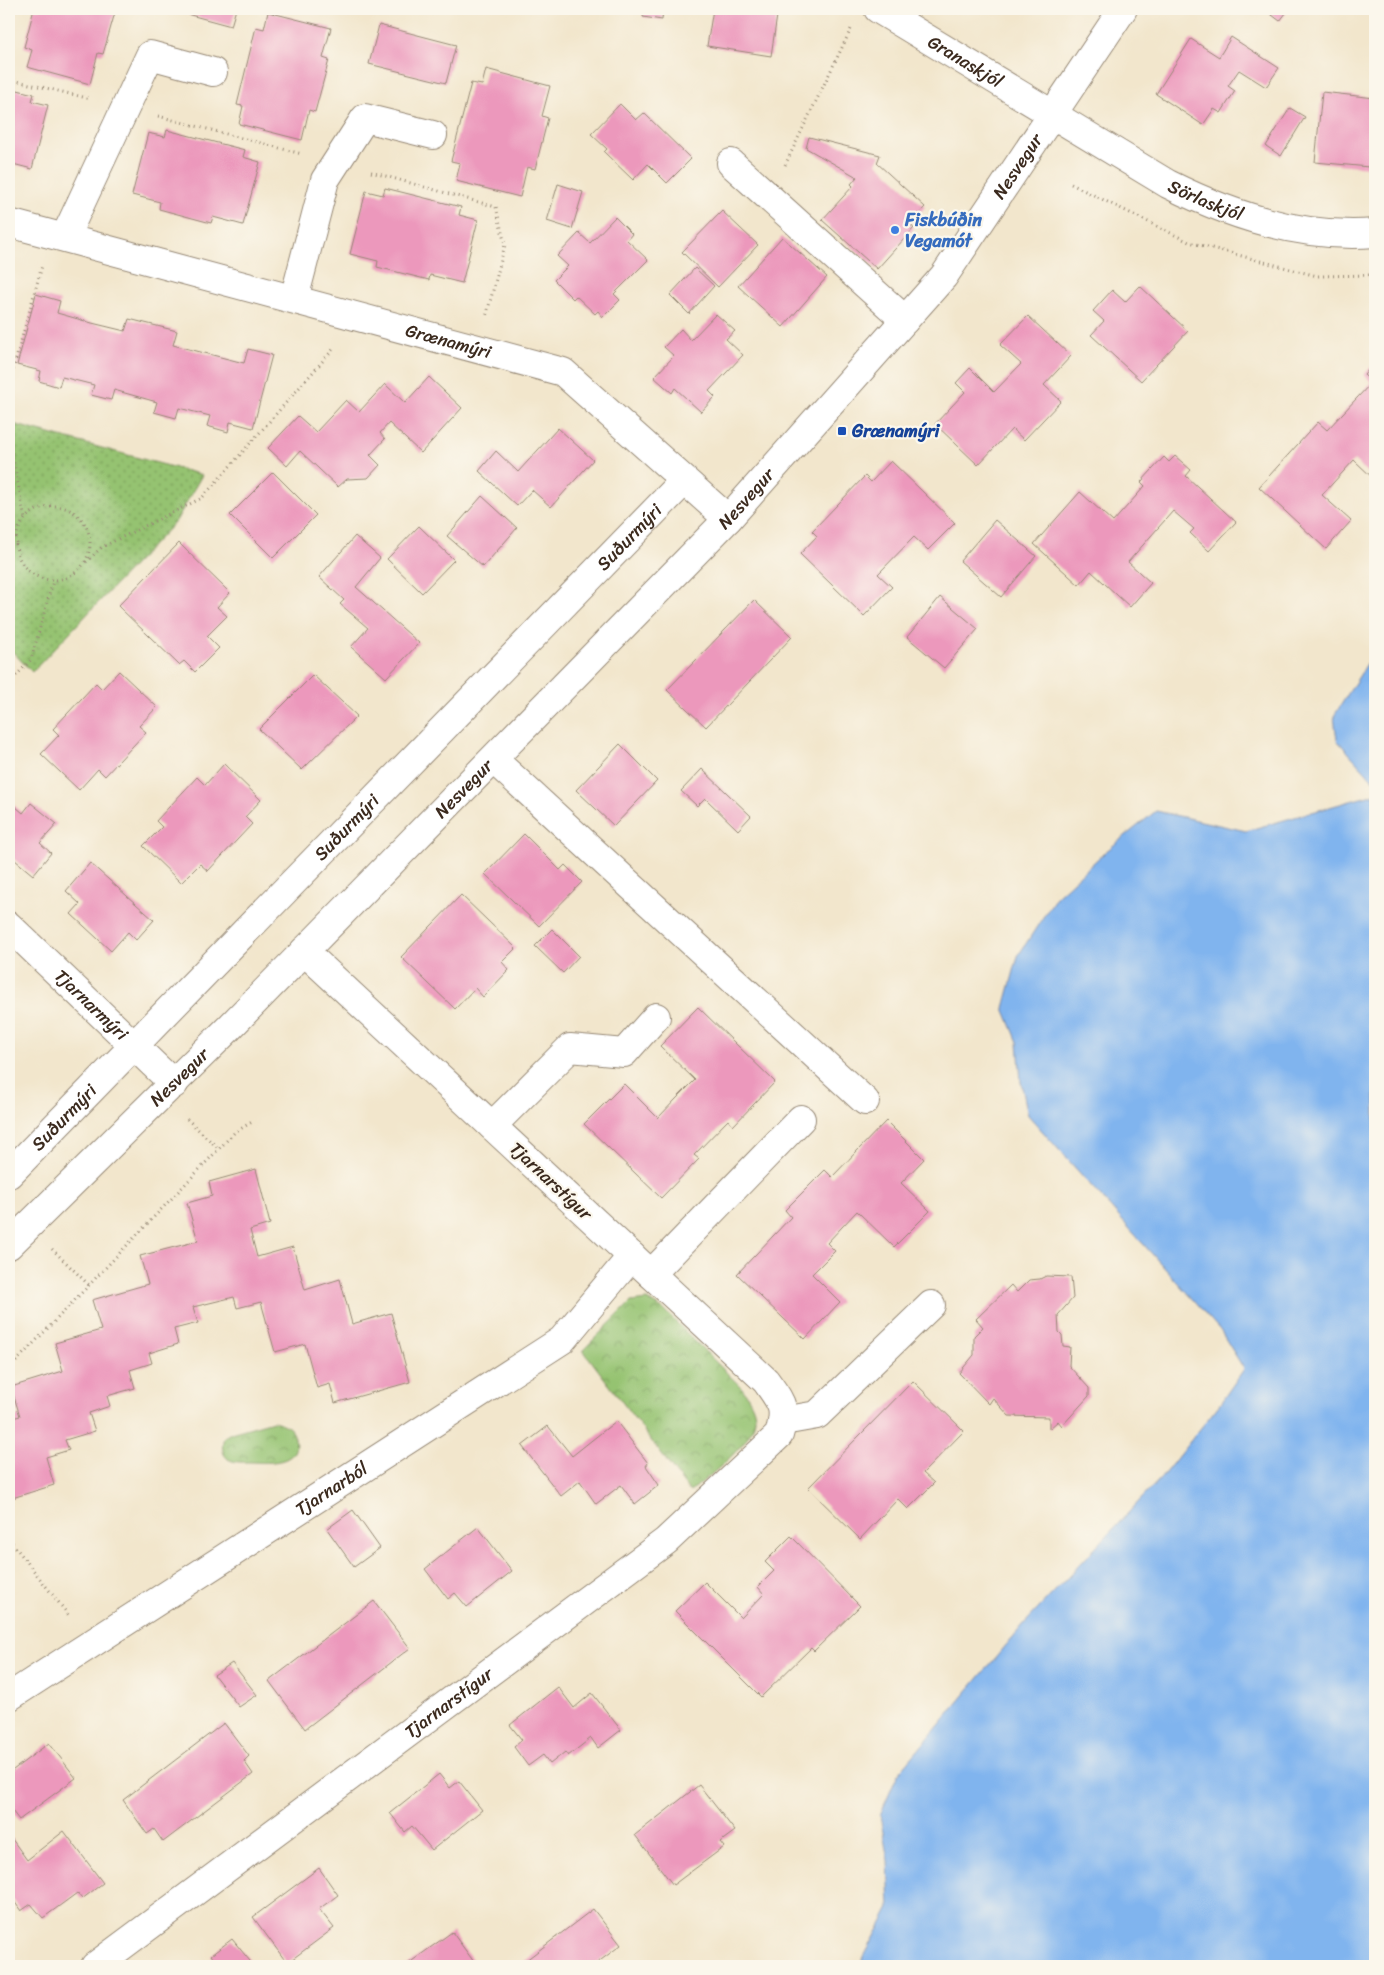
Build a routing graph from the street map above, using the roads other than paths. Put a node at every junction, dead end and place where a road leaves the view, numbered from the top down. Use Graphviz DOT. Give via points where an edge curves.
graph roads {
  1 [pos="878,9"];
  2 [pos="1123,9"];
  3 [pos="213,72"];
  4 [pos="1053,114"];
  5 [pos="433,134"];
  6 [pos="731,162"];
  7 [pos="9,223"];
  8 [pos="1375,234"];
  9 [pos="58,235"];
  10 [pos="294,299"];
  11 [pos="905,320"];
  12 [pos="684,482"];
  13 [pos="728,519"];
  14 [pos="494,760"];
  15 [pos="9,926"];
  16 [pos="304,951"];
  17 [pos="656,1017"];
  18 [pos="134,1046"];
  19 [pos="174,1084"];
  20 [pos="865,1101"];
  21 [pos="801,1119"];
  22 [pos="492,1126"];
  23 [pos="9,1174"];
  24 [pos="9,1245"];
  25 [pos="641,1265"];
  26 [pos="931,1305"];
  27 [pos="784,1421"];
  28 [pos="9,1697"];
  29 [pos="95,1966"];
  1 -- 4 [label="street, Granaskjól"];
  2 -- 4 [label="street, Nesvegur"];
  3 -- 9 [label="street" via="150,55"];
  4 -- 8 [label="street, Sörlaskjól" via="1205,203 1285,227 1326,233"];
  4 -- 11 [label="street, Nesvegur" via="944,276"];
  5 -- 10 [label="street" via="365,118 325,180"];
  6 -- 11 [label="street"];
  7 -- 9 [label="street, Grænamýri"];
  9 -- 10 [label="street, Grænamýri"];
  10 -- 12 [label="street, Grænamýri" via="563,372"];
  11 -- 13 [label="street, Nesvegur"];
  12 -- 13 [label="street, Grænamýri"];
  12 -- 18 [label="street, Suðurmýri"];
  13 -- 14 [label="street, Nesvegur"];
  14 -- 16 [label="street, Nesvegur"];
  14 -- 20 [label="street"];
  15 -- 18 [label="street, Tjarnarmýri"];
  16 -- 19 [label="street, Nesvegur"];
  16 -- 22 [label="street, Tjarnarstígur"];
  17 -- 22 [label="street" via="624,1053 570,1048"];
  18 -- 19 [label="street, Tjarnarmýri"];
  18 -- 23 [label="street, Suðurmýri"];
  19 -- 24 [label="street, Nesvegur"];
  21 -- 25 [label="street, Tjarnarból"];
  22 -- 25 [label="street, Tjarnarstígur"];
  25 -- 27 [label="street, Tjarnarstígur" via="766,1381 783,1406"];
  25 -- 28 [label="street, Tjarnarból" via="562,1340"];
  26 -- 27 [label="street" via="817,1415"];
  27 -- 29 [label="street, Tjarnarstígur" via="780,1435 666,1541"];
}
